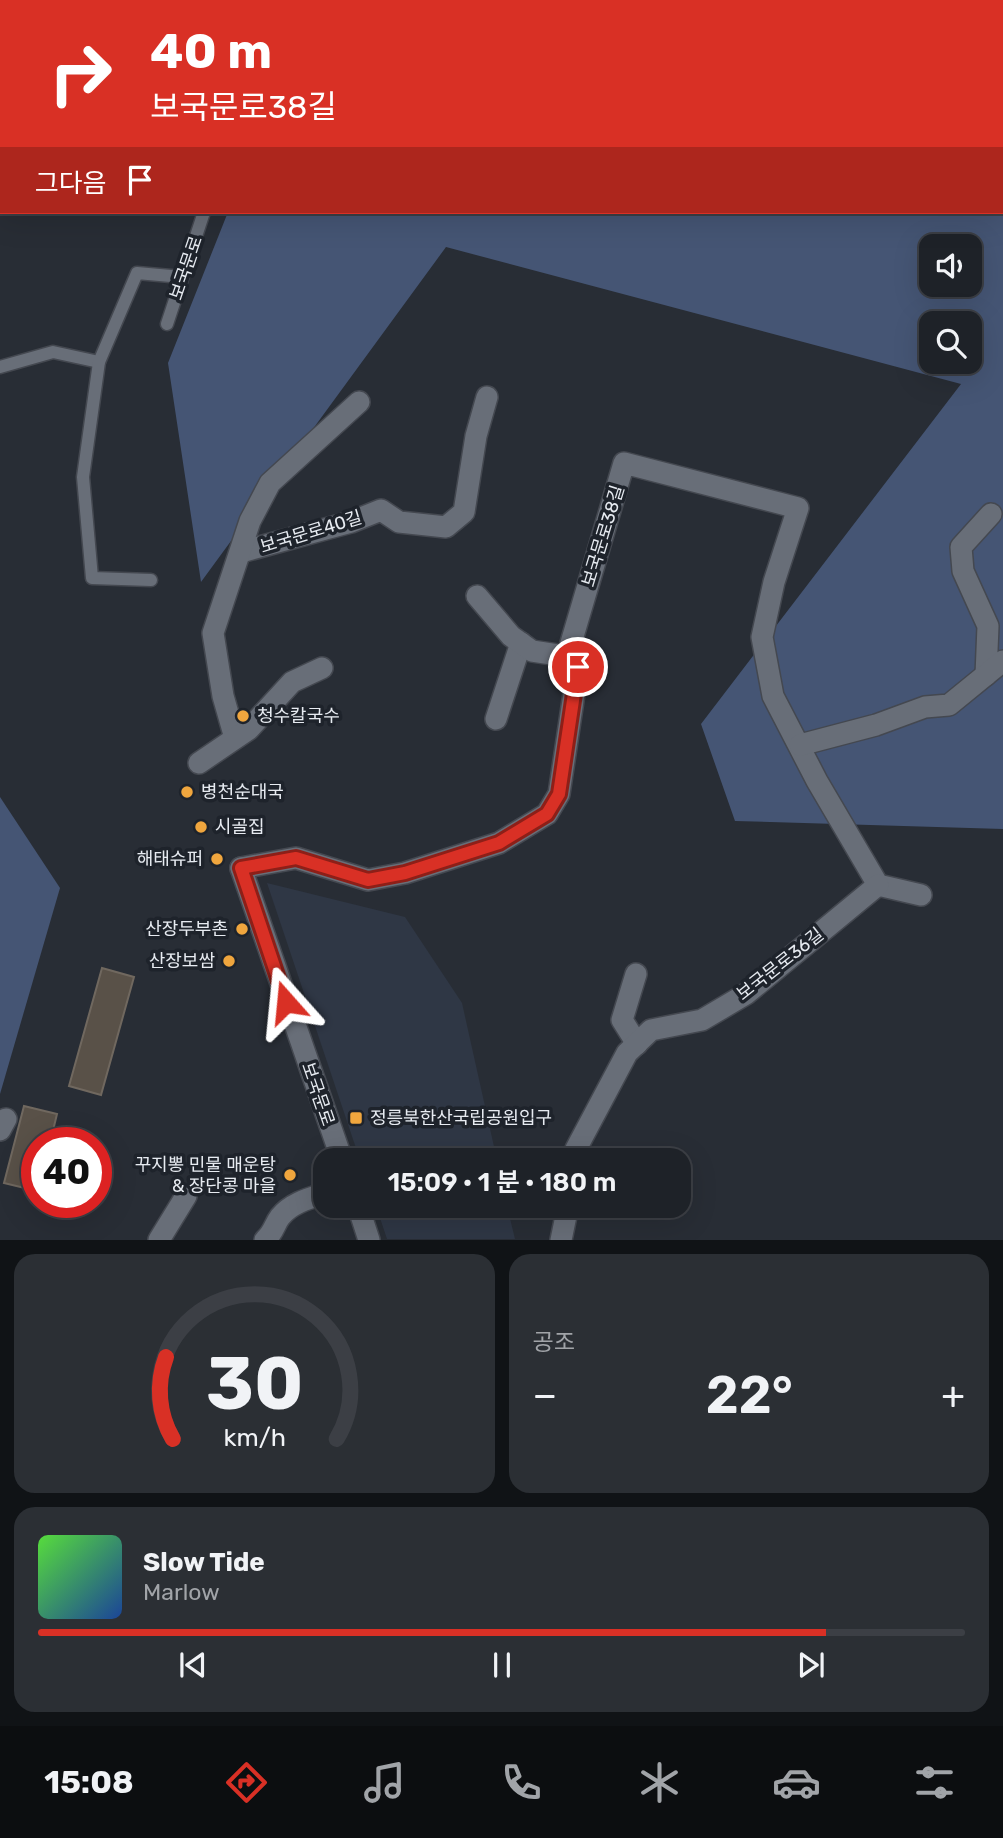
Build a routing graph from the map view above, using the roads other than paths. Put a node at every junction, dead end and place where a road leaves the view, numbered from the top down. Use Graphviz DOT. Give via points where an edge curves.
graph roads {
  1 [pos="203,214"];
  2 [pos="182,277"];
  3 [pos="167,324"];
  4 [pos="99,362"];
  5 [pos="0,367"];
  6 [pos="487,397"];
  7 [pos="359,402"];
  8 [pos="991,514"];
  9 [pos="242,552"];
  10 [pos="151,580"];
  11 [pos="477,596"];
  12 [pos="521,643"];
  13 [pos="566,660"];
  14 [pos="1003,661"];
  15 [pos="321,668"];
  16 [pos="986,675"];
  17 [pos="496,719"];
  18 [pos="235,738"];
  19 [pos="800,745"];
  20 [pos="199,763"];
  21 [pos="878,885"];
  22 [pos="921,895"];
  23 [pos="636,974"];
  24 [pos="637,1044"];
  25 [pos="338,1148"];
  26 [pos="577,1148"];
  27 [pos="186,1196"];
  28 [pos="313,1197"];
  29 [pos="362,1218"];
  30 [pos="566,1218"];
  31 [pos="159,1240"];
  32 [pos="265,1240"];
  33 [pos="369,1240"];
  34 [pos="561,1240"];
  1 -- 2 [label="lane, 보국문로"];
  2 -- 3 [label="lane, 보국문로"];
  2 -- 4 [label="lane" via="137,272"];
  4 -- 5 [label="lane" via="53,352"];
  4 -- 10 [label="lane" via="83,477 92,578"];
  6 -- 9 [label="street, 보국문로40길" via="464,512 446,527 399,522 381,510"];
  7 -- 9 [label="street, 보국문로40길" via="270,483 250,521"];
  8 -- 16 [label="street" via="961,547 963,571 988,626"];
  9 -- 18 [label="street, 보국문로40길" via="213,633"];
  11 -- 12 [label="street"];
  12 -- 13 [label="street" via="532,651"];
  12 -- 17 [label="street"];
  13 -- 19 [label="street, 보국문로38길" via="624,463 798,508 762,637 773,696"];
  13 -- 25 [label="street, 보국문로" via="578,667 559,794 547,814 499,843 368,880 296,858 241,868"];
  14 -- 16 [label="street"];
  15 -- 18 [label="street" via="292,682"];
  16 -- 19 [label="street" via="948,705 925,707"];
  18 -- 20 [label="street"];
  19 -- 21 [label="street"];
  21 -- 22 [label="street"];
  21 -- 24 [label="street, 보국문로36길" via="746,994 702,1020 651,1030"];
  23 -- 24 [label="street" via="622,1020"];
  24 -- 26 [label="street, 보국문로36길" via="627,1054"];
  27 -- 31 [label="street"];
  28 -- 32 [label="street" via="281,1216"];
  29 -- 33 [label="street"];
  30 -- 34 [label="street"];
}
